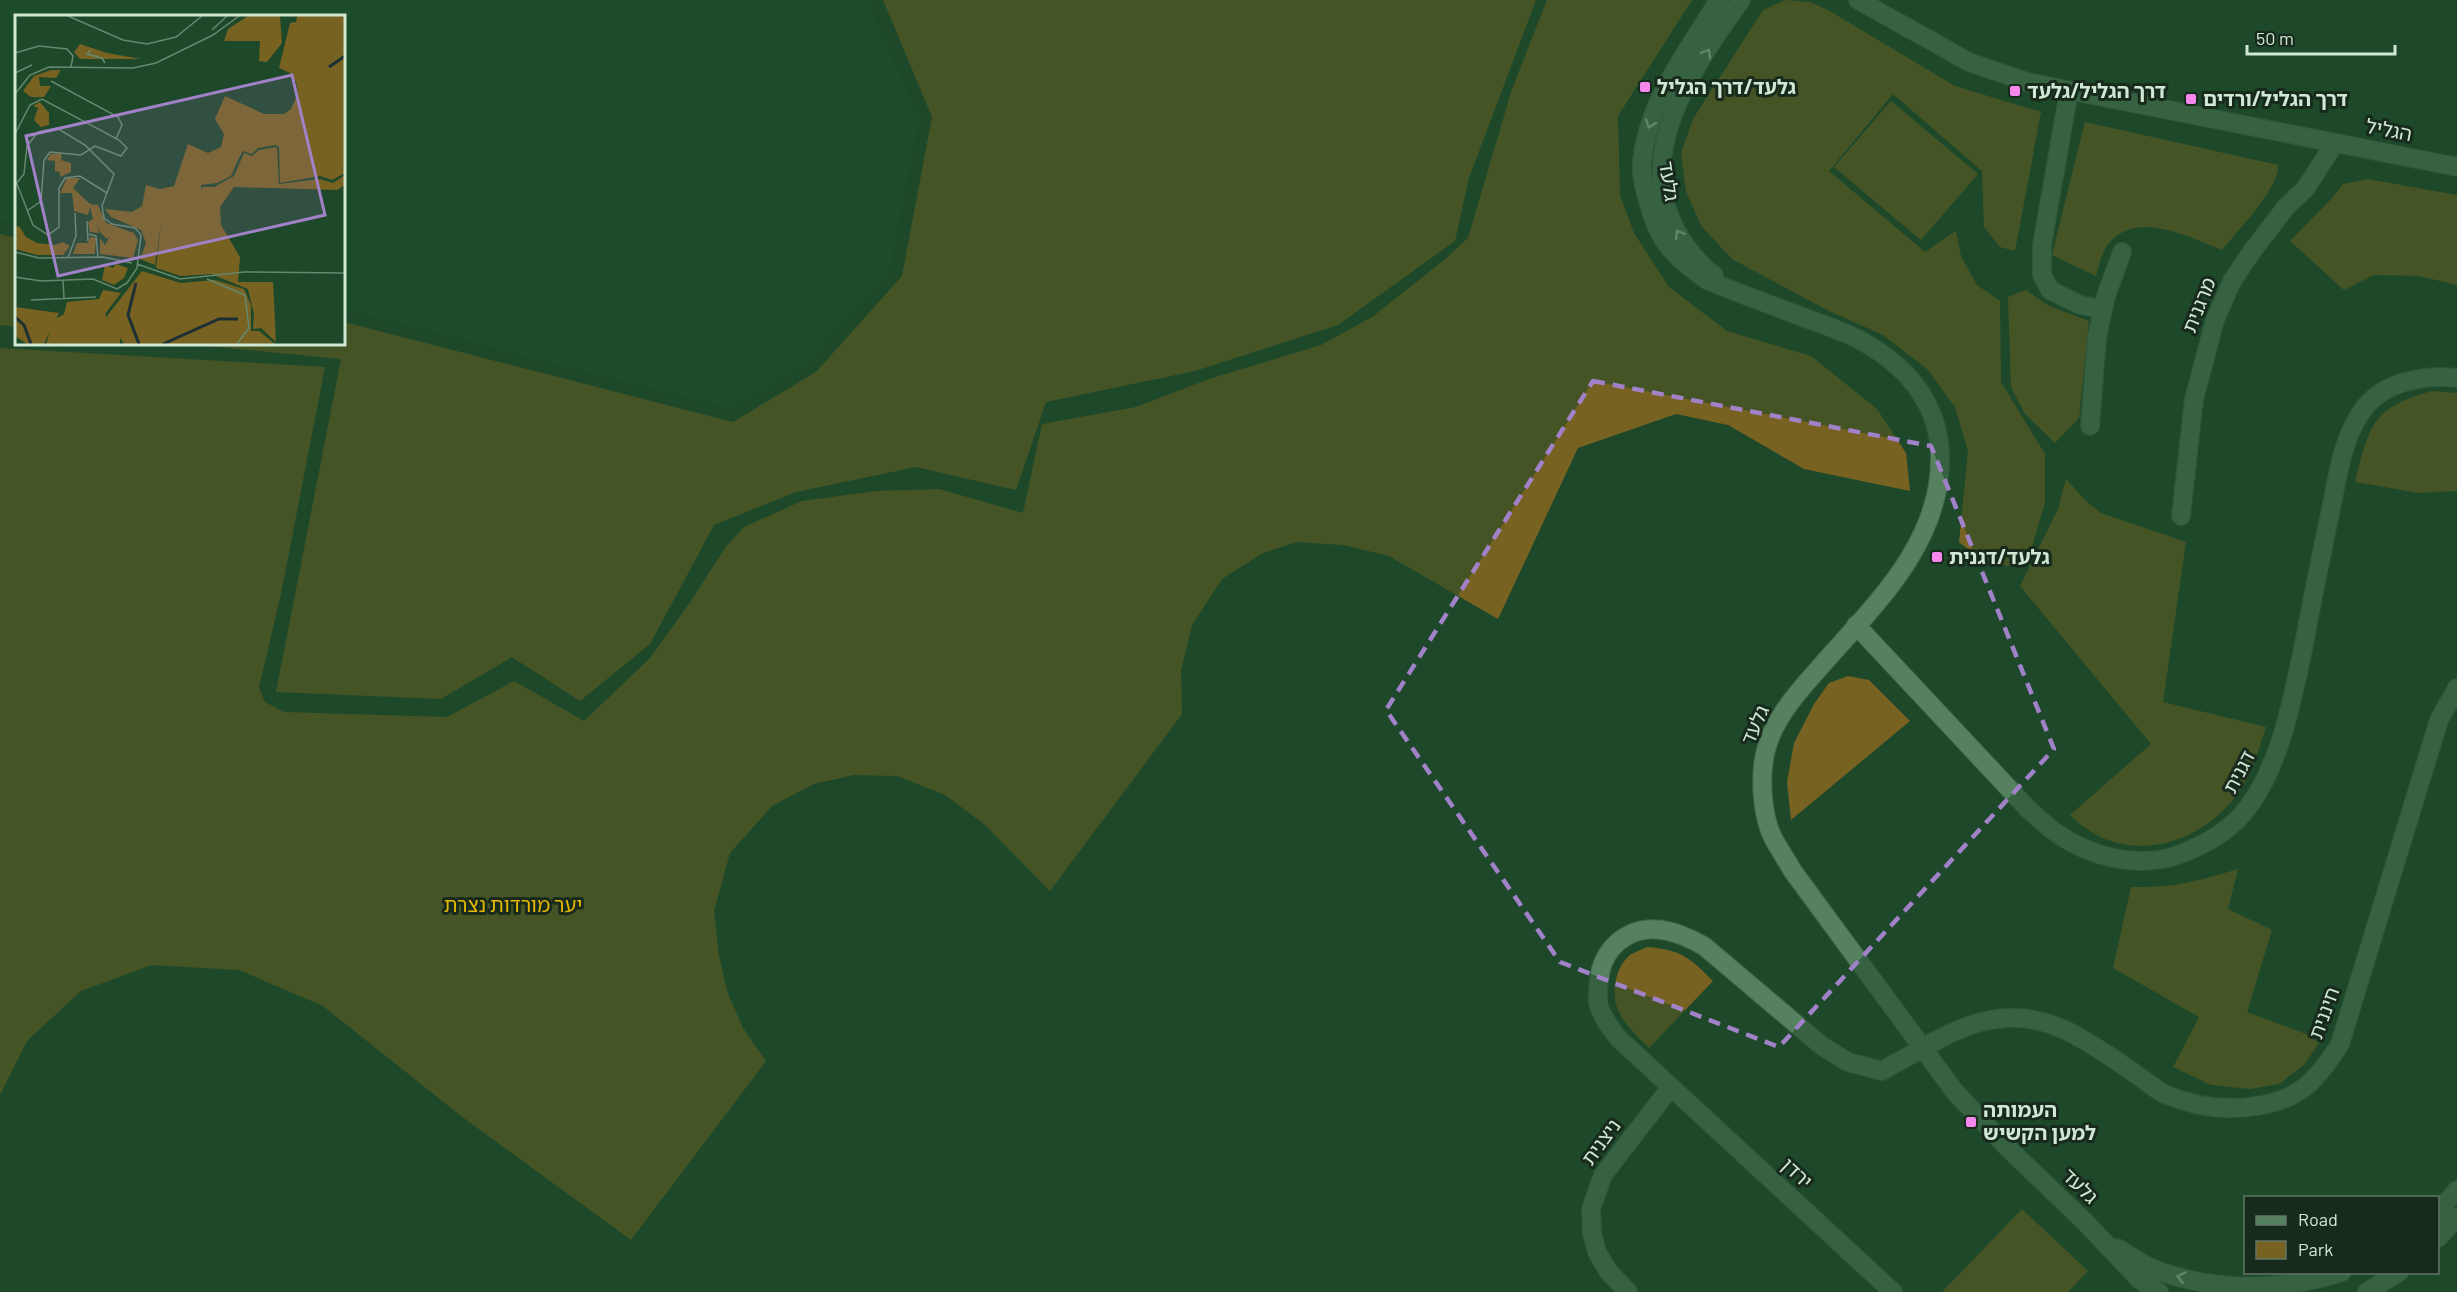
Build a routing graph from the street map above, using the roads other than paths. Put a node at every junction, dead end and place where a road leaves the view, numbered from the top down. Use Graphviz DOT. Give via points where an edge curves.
graph roads {
  1 [pos="1719,0"];
  2 [pos="1741,0"];
  3 [pos="1858,0"];
  4 [pos="1883,0"];
  5 [pos="1996,72"];
  6 [pos="2069,91"];
  7 [pos="2335,143"];
  8 [pos="2457,167"];
  9 [pos="2122,252"];
  10 [pos="1754,298"];
  11 [pos="2103,309"];
  12 [pos="2457,378"];
  13 [pos="2090,426"];
  14 [pos="2181,516"];
  15 [pos="1856,625"];
  16 [pos="2457,688"];
  17 [pos="1924,1048"];
  18 [pos="1671,1087"];
  19 [pos="2457,1190"];
  20 [pos="2439,1211"];
  21 [pos="2457,1217"];
  22 [pos="2439,1237"];
  23 [pos="2102,1240"];
  24 [pos="2338,1274"];
  25 [pos="2396,1274"];
  26 [pos="1628,1292"];
  27 [pos="1893,1292"];
  28 [pos="2159,1292"];
  29 [pos="2367,1292"];
  1 -- 10 [label="street, גלעד, one-way" via="1655,109 1641,163 1651,212 1659,234 1671,250 1686,267 1707,280"];
  10 -- 2 [label="street, גלעד, one-way" via="1706,270 1687,247 1667,209 1663,184 1662,159 1671,116"];
  3 -- 5 [label="street, הגליל" via="1932,43"];
  4 -- 5 [label="street, הגליל"];
  5 -- 6 [label="street, הגליל"];
  6 -- 7 [label="street, הגליל"];
  6 -- 11 [label="street" via="2042,245 2042,275 2050,290 2080,305"];
  7 -- 8 [label="street, הגליל"];
  7 -- 14 [label="street, מרגנית" via="2305,189 2253,250 2232,281 2215,320 2194,399"];
  9 -- 11 [label="street"];
  10 -- 15 [label="street, גלעד" via="1851,335 1878,351 1902,369 1923,394 1934,417 1940,473 1929,522 1900,573"];
  11 -- 13 [label="street"];
  12 -- 15 [label="street, דגנית" via="2412,380 2387,389 2366,405 2353,426 2337,478 2294,693 2268,773 2249,807 2225,830 2195,849 2162,860 2126,861 2086,849 2058,834 2030,811"];
  15 -- 17 [label="street, גלעד" via="1805,684 1775,728 1764,754 1766,816 1770,832 1792,870"];
  16 -- 17 [label="street, חיננית" via="2439,720 2340,1044 2321,1074 2302,1089 2271,1104 2233,1110 2195,1105 2165,1094 2080,1037 2043,1021 2007,1017 1973,1023"];
  17 -- 18 [label="street, חיננית" via="1882,1071 1848,1062 1822,1046 1704,946 1683,934 1660,928 1640,929 1611,948 1598,982 1599,1006 1618,1038"];
  17 -- 23 [label="street, גלעד" via="1978,1117"];
  18 -- 26 [label="street, ניצנית" via="1603,1175 1591,1209 1597,1252"];
  18 -- 27 [label="street, ירדן"];
  19 -- 20 [label="street"];
  21 -- 22 [label="street"];
  24 -- 23 [label="street, גלעד, one-way" via="2286,1287 2216,1286 2148,1266"];
  23 -- 28 [label="street, גלעד" via="2140,1280"];
  25 -- 29 [label="street"];
}
